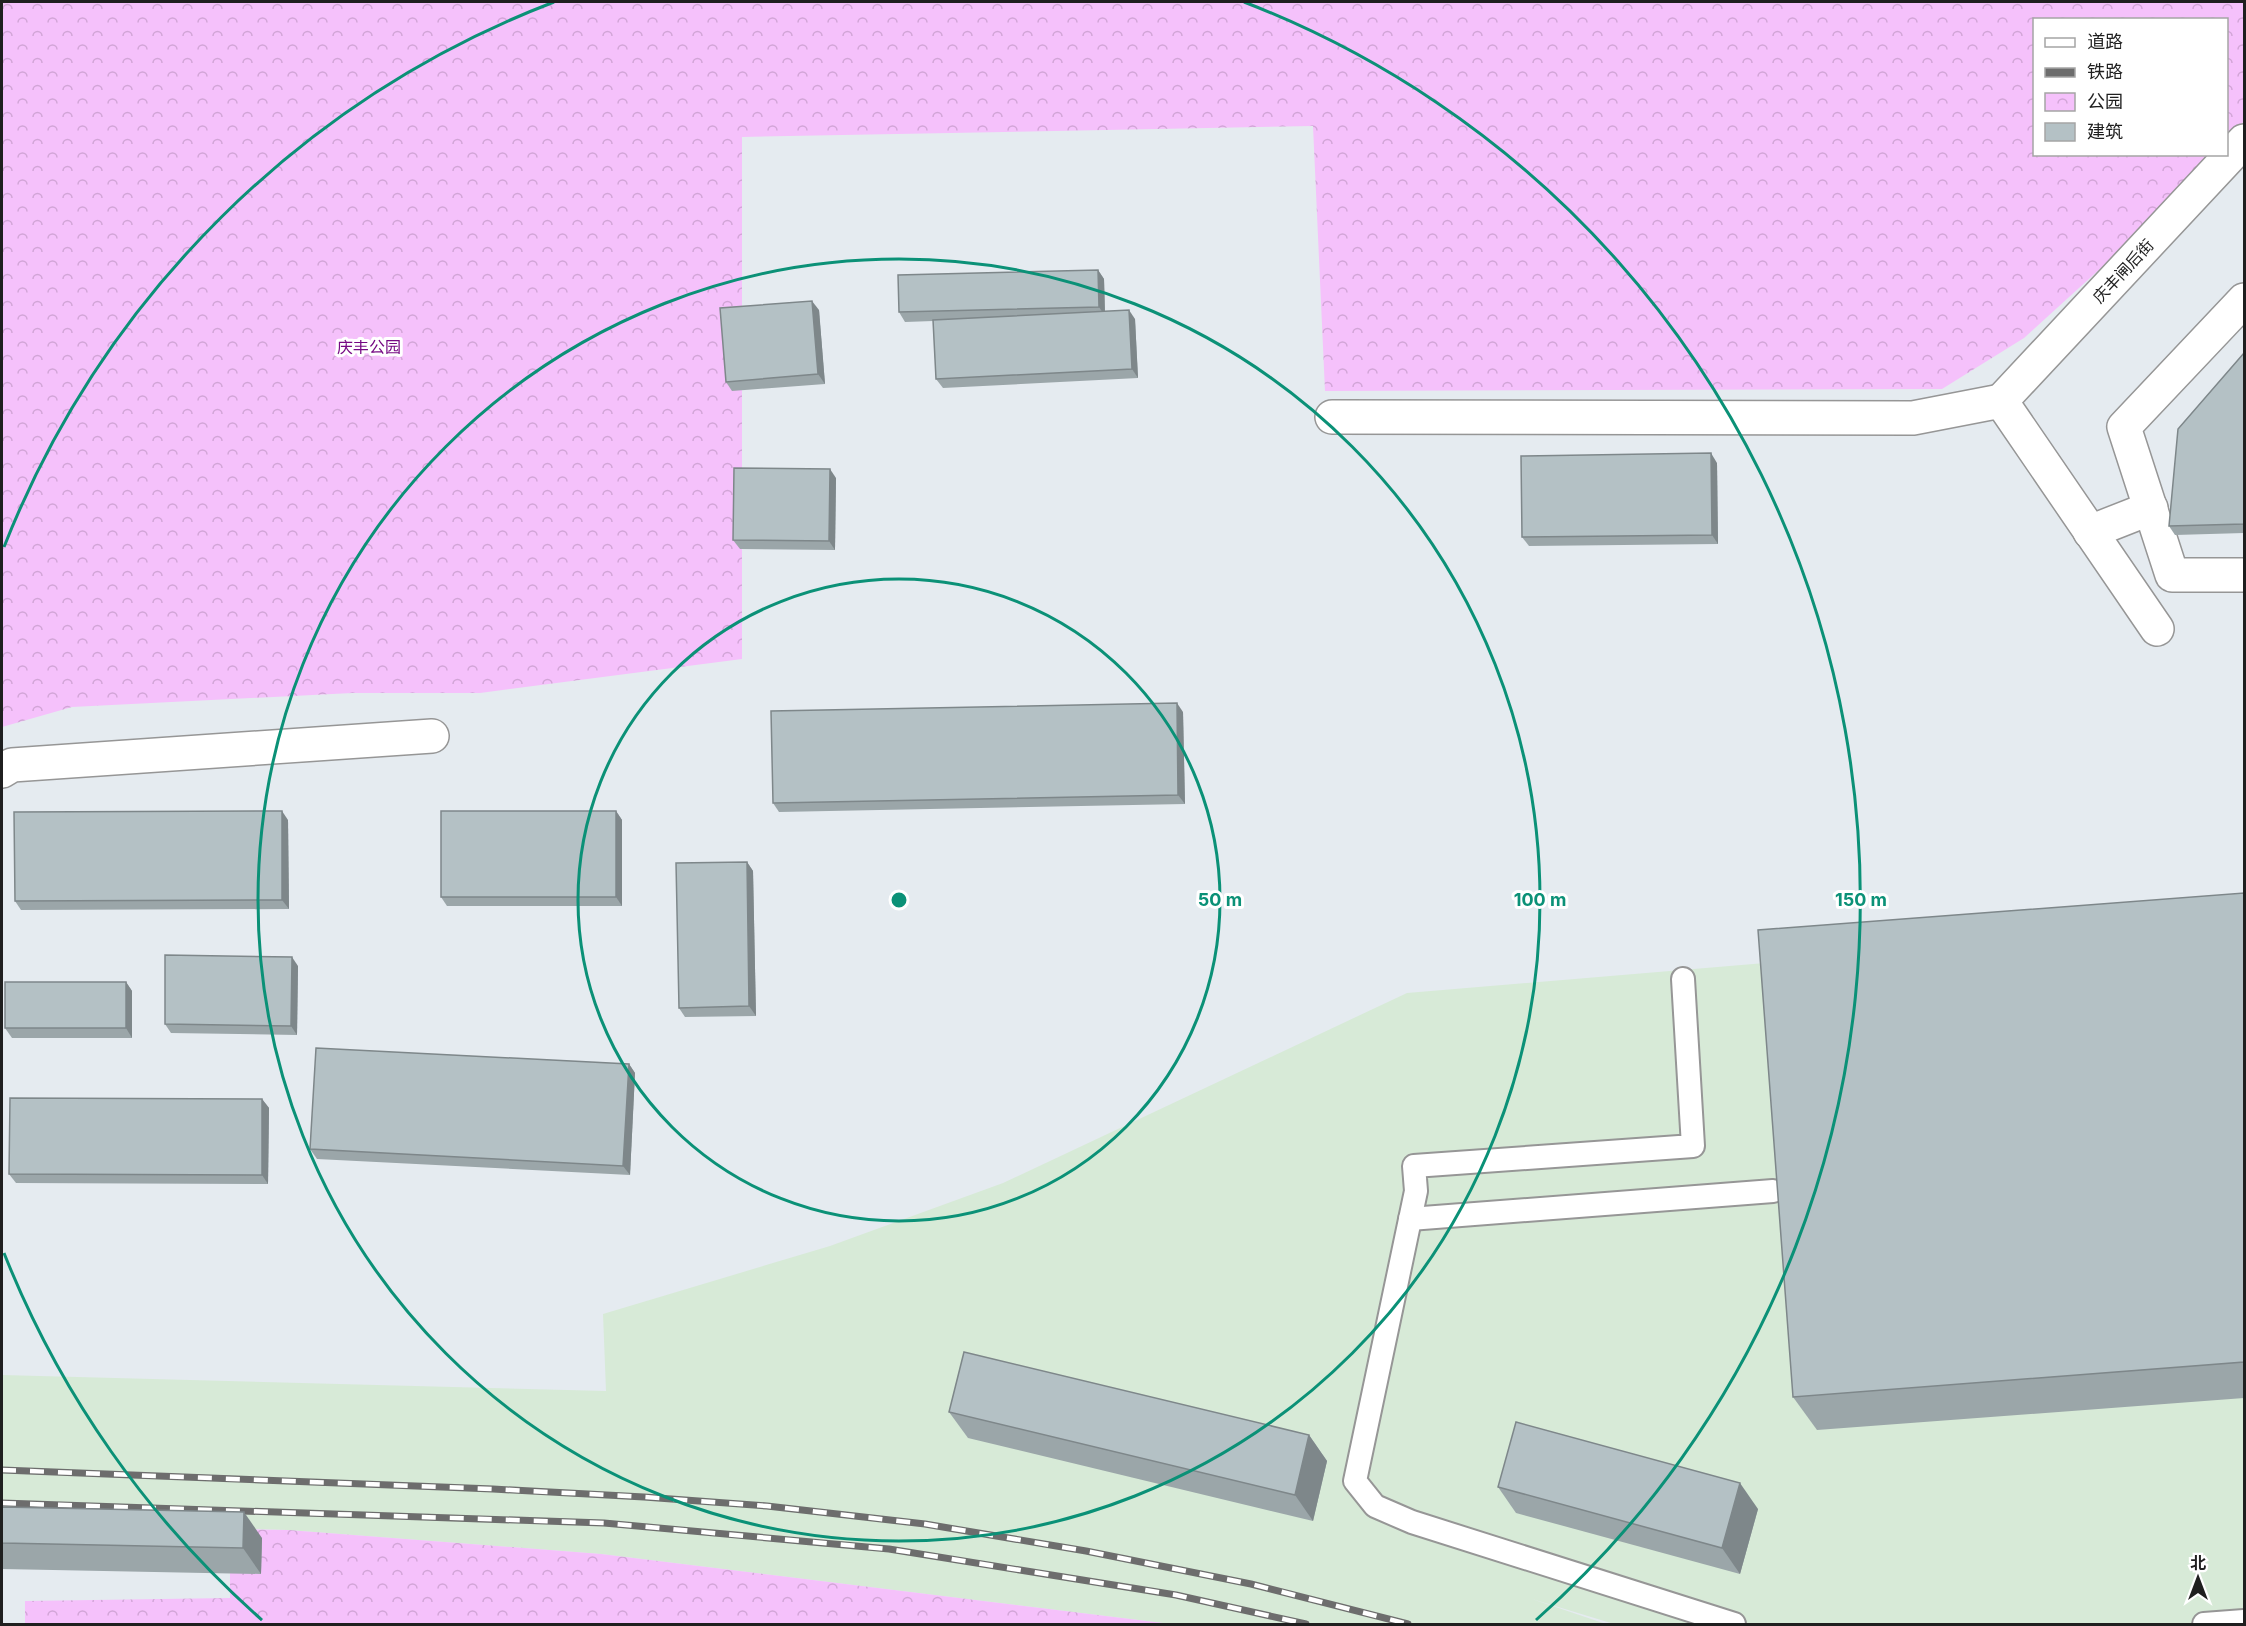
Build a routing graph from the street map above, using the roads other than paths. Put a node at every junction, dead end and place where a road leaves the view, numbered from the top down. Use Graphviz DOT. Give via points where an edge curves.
graph roads {
  1 [pos="2244,141"];
  2 [pos="2244,300"];
  3 [pos="2001,401"];
  4 [pos="1332,417"];
  5 [pos="2151,508"];
  6 [pos="2090,532"];
  7 [pos="2244,575"];
  8 [pos="2157,629"];
  9 [pos="432,736"];
  10 [pos="2,771"];
  11 [pos="1683,978"];
  12 [pos="1773,1191"];
  13 [pos="1410,1219"];
  14 [pos="2244,1621"];
  15 [pos="1734,1624"];
  16 [pos="2204,1624"];
  1 -- 3 [label="street, 庆丰闸后街"];
  2 -- 5 [label="street" via="2124,427"];
  3 -- 4 [label="street" via="1913,418"];
  3 -- 6 [label="street"];
  5 -- 6 [label="street"];
  5 -- 7 [label="street" via="2172,575"];
  6 -- 8 [label="street"];
  9 -- 10 [label="street" via="12,765"];
  11 -- 13 [label="lane" via="1693,1146 1414,1166 1416,1191"];
  12 -- 13 [label="lane"];
  13 -- 15 [label="lane" via="1355,1481 1375,1506 1412,1522"];
  14 -- 16 [label="lane"];
}
